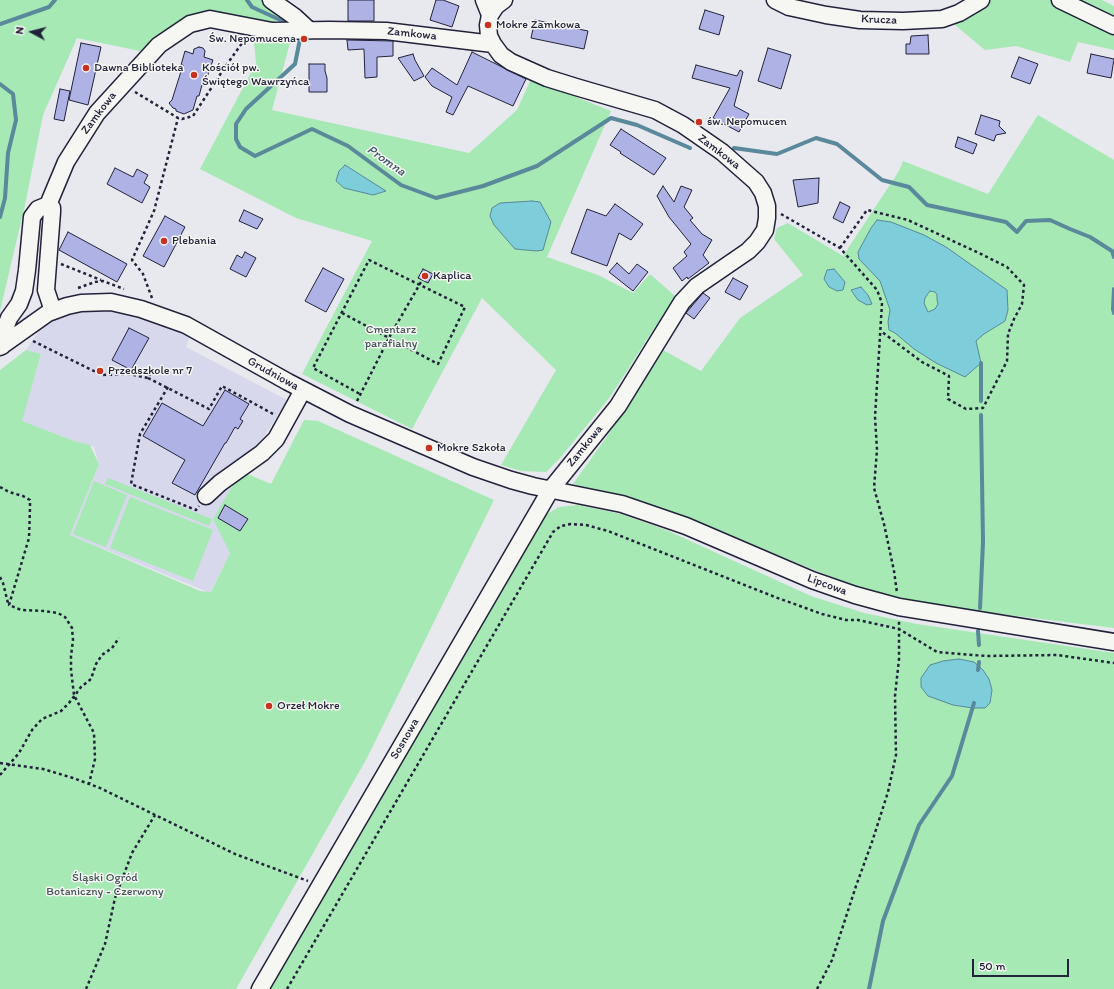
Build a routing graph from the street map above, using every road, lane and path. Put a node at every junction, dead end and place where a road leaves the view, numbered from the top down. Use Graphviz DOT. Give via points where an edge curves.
graph roads {
  1 [pos="271,0"];
  2 [pos="484,0"];
  3 [pos="504,0"];
  4 [pos="775,0"];
  5 [pos="982,0"];
  6 [pos="1060,0"];
  7 [pos="490,15"];
  8 [pos="1114,26"];
  9 [pos="309,30"];
  10 [pos="492,44"];
  11 [pos="240,46"];
  12 [pos="126,86"];
  13 [pos="178,118"];
  14 [pos="48,205"];
  15 [pos="767,206"];
  16 [pos="840,248"];
  17 [pos="48,255"];
  18 [pos="103,281"];
  19 [pos="420,283"];
  20 [pos="153,300"];
  21 [pos="53,311"];
  22 [pos="342,313"];
  23 [pos="881,332"];
  24 [pos="28,338"];
  25 [pos="389,339"];
  26 [pos="1,347"];
  27 [pos="152,372"];
  28 [pos="148,378"];
  29 [pos="168,387"];
  30 [pos="303,390"];
  31 [pos="360,394"];
  32 [pos="357,401"];
  33 [pos="286,421"];
  34 [pos="0,487"];
  35 [pos="551,489"];
  36 [pos="206,496"];
  37 [pos="0,577"];
  38 [pos="8,605"];
  39 [pos="899,607"];
  40 [pos="899,629"];
  41 [pos="119,638"];
  42 [pos="1114,642"];
  43 [pos="1114,663"];
  44 [pos="74,695"];
  45 [pos="0,762"];
  46 [pos="9,764"];
  47 [pos="0,775"];
  48 [pos="89,784"];
  49 [pos="155,815"];
  50 [pos="319,887"];
  51 [pos="86,989"];
  52 [pos="260,989"];
  53 [pos="287,989"];
  54 [pos="817,989"];
  1 -- 9 [label="street"];
  2 -- 7 [label="street"];
  3 -- 7 [label="street"];
  4 -- 5 [label="street, Krucza" via="789,7 826,15 860,20 903,21 942,19"];
  6 -- 8 [label="street"];
  7 -- 10 [label="street" via="488,26"];
  9 -- 10 [label="street, Zamkowa" via="386,31"];
  9 -- 12 [label="street, Zamkowa" via="272,31 210,19 190,24 158,45"];
  10 -- 15 [label="street, Zamkowa" via="511,62 547,78 669,116 738,165 756,182"];
  11 -- 13 [label="path" via="193,116"];
  12 -- 13 [label="path"];
  12 -- 14 [label="street, Zamkowa" via="97,113 76,145 60,174"];
  13 -- 20 [label="path" via="154,211 132,260 143,274"];
  14 -- 17 [label="street" via="52,212"];
  14 -- 26 [label="street" via="38,209 32,217 24,291 9,318"];
  15 -- 16 [label="path"];
  15 -- 35 [label="street, Zamkowa" via="768,218 758,242 697,286 682,302 618,406"];
  16 -- 23 [label="path" via="877,290 882,303"];
  16 -- 23 [label="path" via="867,210 908,220 980,254 1007,267 1024,285 1022,304 1008,334 1007,361 982,408 966,409 948,400 949,376 922,362"];
  17 -- 18 [label="path" via="61,264"];
  17 -- 21 [label="street" via="46,290"];
  19 -- 22 [label="path" via="369,260"];
  19 -- 25 [label="path"];
  19 -- 25 [label="path" via="465,307 438,364"];
  21 -- 26 [label="street, Grudniowa"];
  21 -- 30 [label="street, Grudniowa" via="81,303 96,302 111,302 141,309 186,325"];
  22 -- 25 [label="path"];
  22 -- 31 [label="path" via="313,368"];
  23 -- 39 [label="path" via="875,417 877,450 874,488 894,571"];
  24 -- 28 [label="path" via="102,375 129,374"];
  25 -- 31 [label="path"];
  27 -- 28 [label="path"];
  28 -- 29 [label="path"];
  29 -- 33 [label="path" via="209,409 222,386"];
  29 -- 36 [label="path" via="140,434 131,484 196,510"];
  30 -- 33 [label="street"];
  30 -- 35 [label="street, Grudniowa" via="350,414 473,467 511,480"];
  31 -- 32 [label="path"];
  33 -- 36 [label="street" via="276,439 262,453"];
  34 -- 38 [label="path" via="30,500 29,538"];
  35 -- 39 [label="street, Lipcowa" via="622,504 686,526 812,580"];
  35 -- 50 [label="street, Sosnowa"];
  37 -- 38 [label="path"];
  38 -- 44 [label="path" via="21,610 58,613 64,617 72,628"];
  39 -- 40 [label="path"];
  39 -- 42 [label="street, Lipcowa"];
  40 -- 43 [label="path" via="937,652 986,656 1057,655"];
  40 -- 53 [label="path" via="822,614 608,531 586,525 561,526 553,532"];
  40 -- 54 [label="path" via="895,696 896,755 888,792 832,960"];
  41 -- 44 [label="path" via="112,648 102,655 91,679"];
  44 -- 46 [label="path" via="61,711 42,719"];
  44 -- 48 [label="path" via="94,733 95,760"];
  45 -- 46 [label="path"];
  46 -- 47 [label="path"];
  46 -- 48 [label="path" via="43,769"];
  48 -- 49 [label="path"];
  49 -- 50 [label="path" via="235,854"];
  49 -- 51 [label="path" via="132,853 116,898 105,944"];
  50 -- 52 [label="street, Sosnowa"];
}
